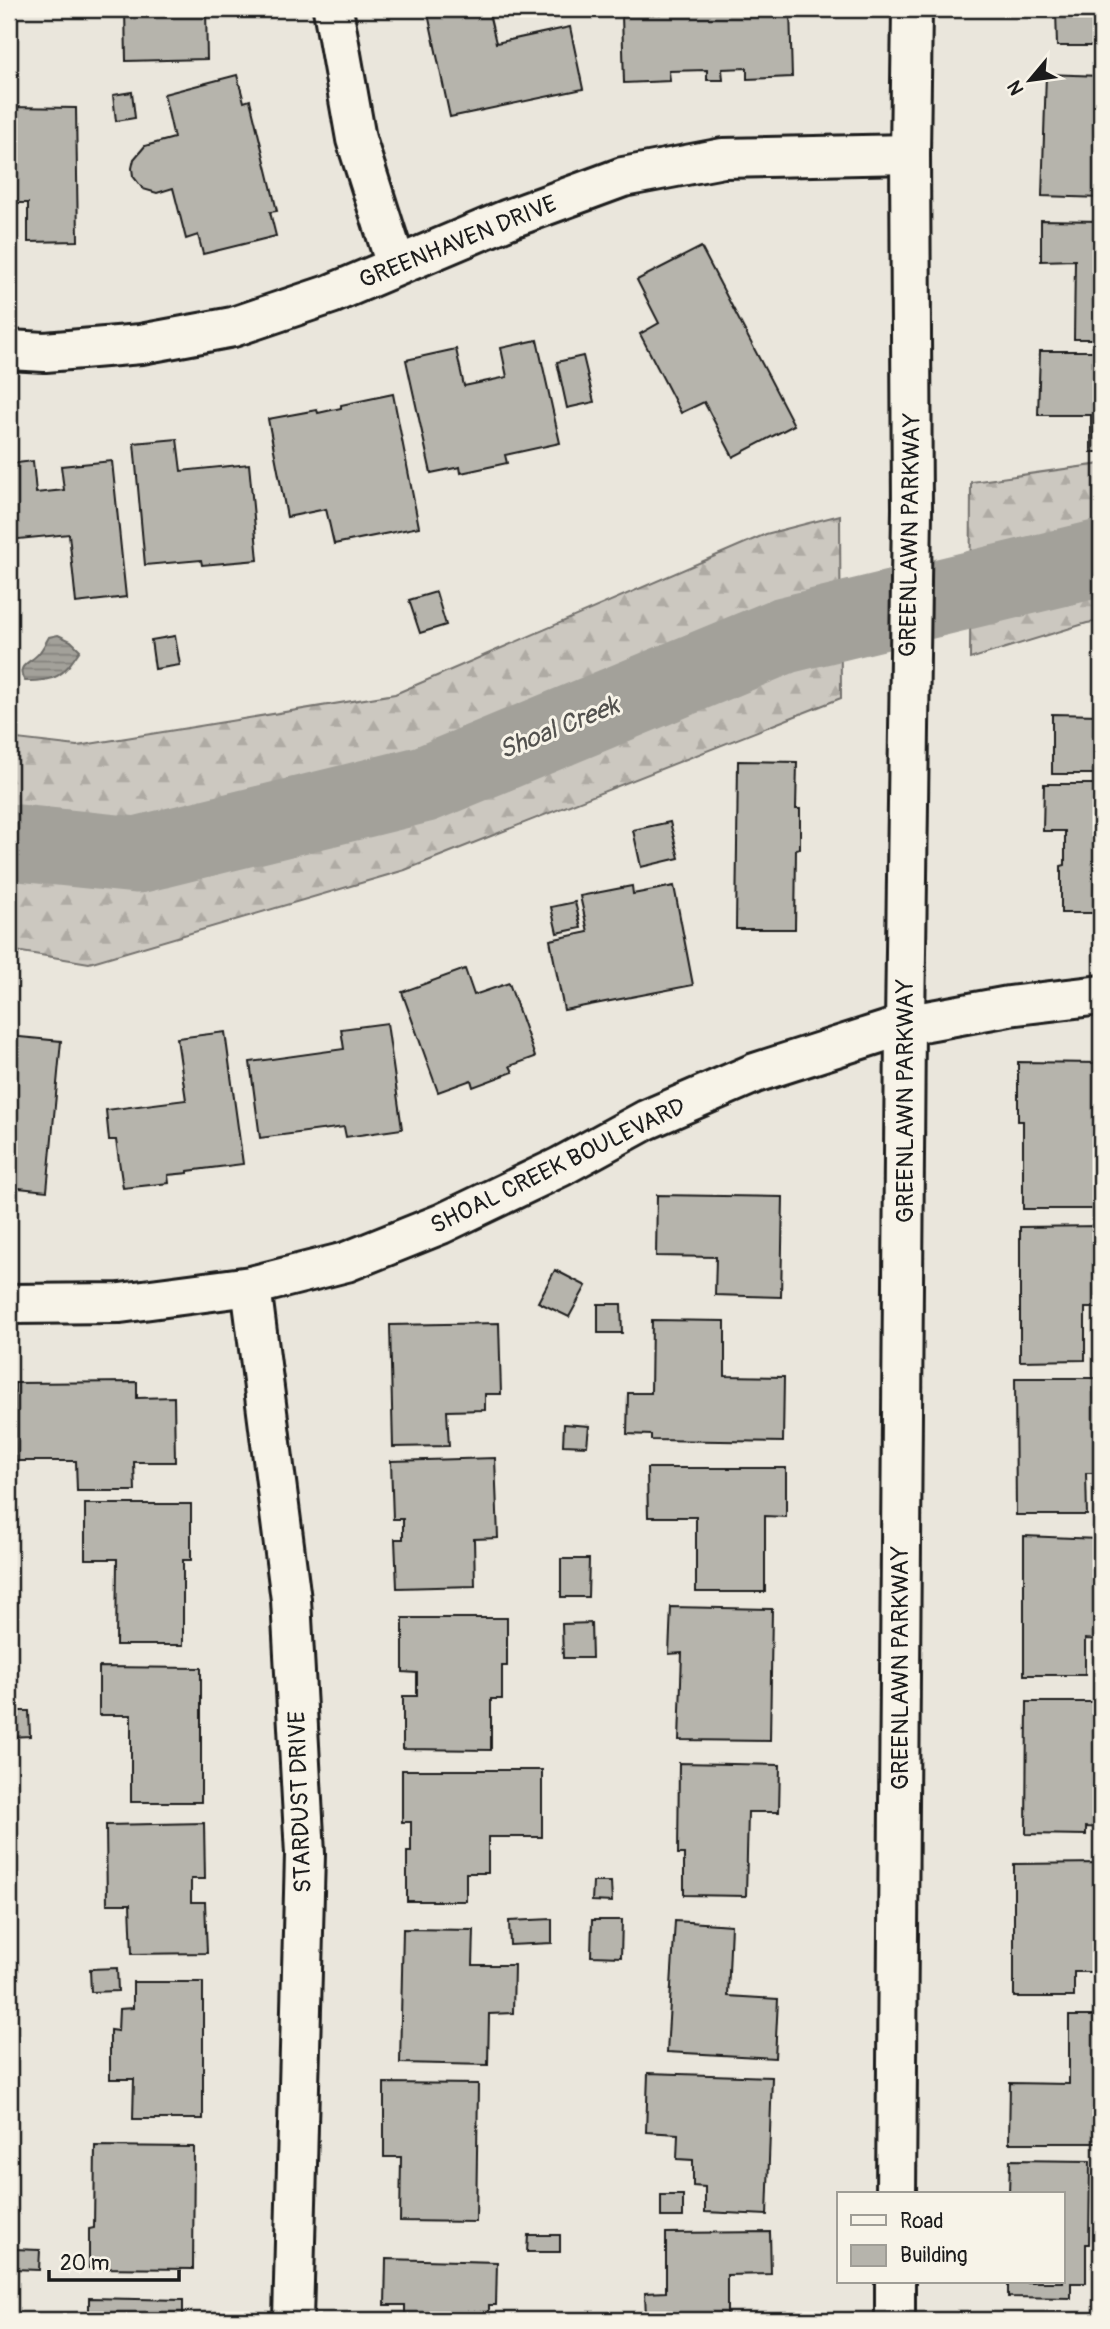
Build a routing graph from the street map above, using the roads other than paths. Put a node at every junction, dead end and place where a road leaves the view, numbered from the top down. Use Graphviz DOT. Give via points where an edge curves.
graph roads {
  1 [pos="333,9"];
  2 [pos="912,9"];
  3 [pos="911,154"];
  4 [pos="397,265"];
  5 [pos="9,350"];
  6 [pos="1101,995"];
  7 [pos="905,1025"];
  8 [pos="250,1286"];
  9 [pos="9,1304"];
  10 [pos="896,2192"];
  11 [pos="895,2284"];
  12 [pos="293,2320"];
  13 [pos="895,2320"];
  1 -- 4 [label="street" via="356,139"];
  2 -- 3 [label="street, GREENLAWN PARKWAY"];
  3 -- 4 [label="street, GREENHAVEN DRIVE" via="723,158 623,177"];
  3 -- 7 [label="street, GREENLAWN PARKWAY"];
  4 -- 5 [label="street, GREENHAVEN DRIVE" via="331,294 233,327 141,344 45,352"];
  6 -- 7 [label="street, SHOAL CREEK BOULEVARD"];
  7 -- 8 [label="street, SHOAL CREEK BOULEVARD" via="755,1073 646,1120 441,1224 346,1262"];
  7 -- 10 [label="street, GREENLAWN PARKWAY"];
  8 -- 9 [label="street, SHOAL CREEK BOULEVARD" via="120,1303"];
  8 -- 12 [label="street, STARDUST DRIVE" via="291,1601 305,1854"];
  11 -- 13 [label="street"];
}
